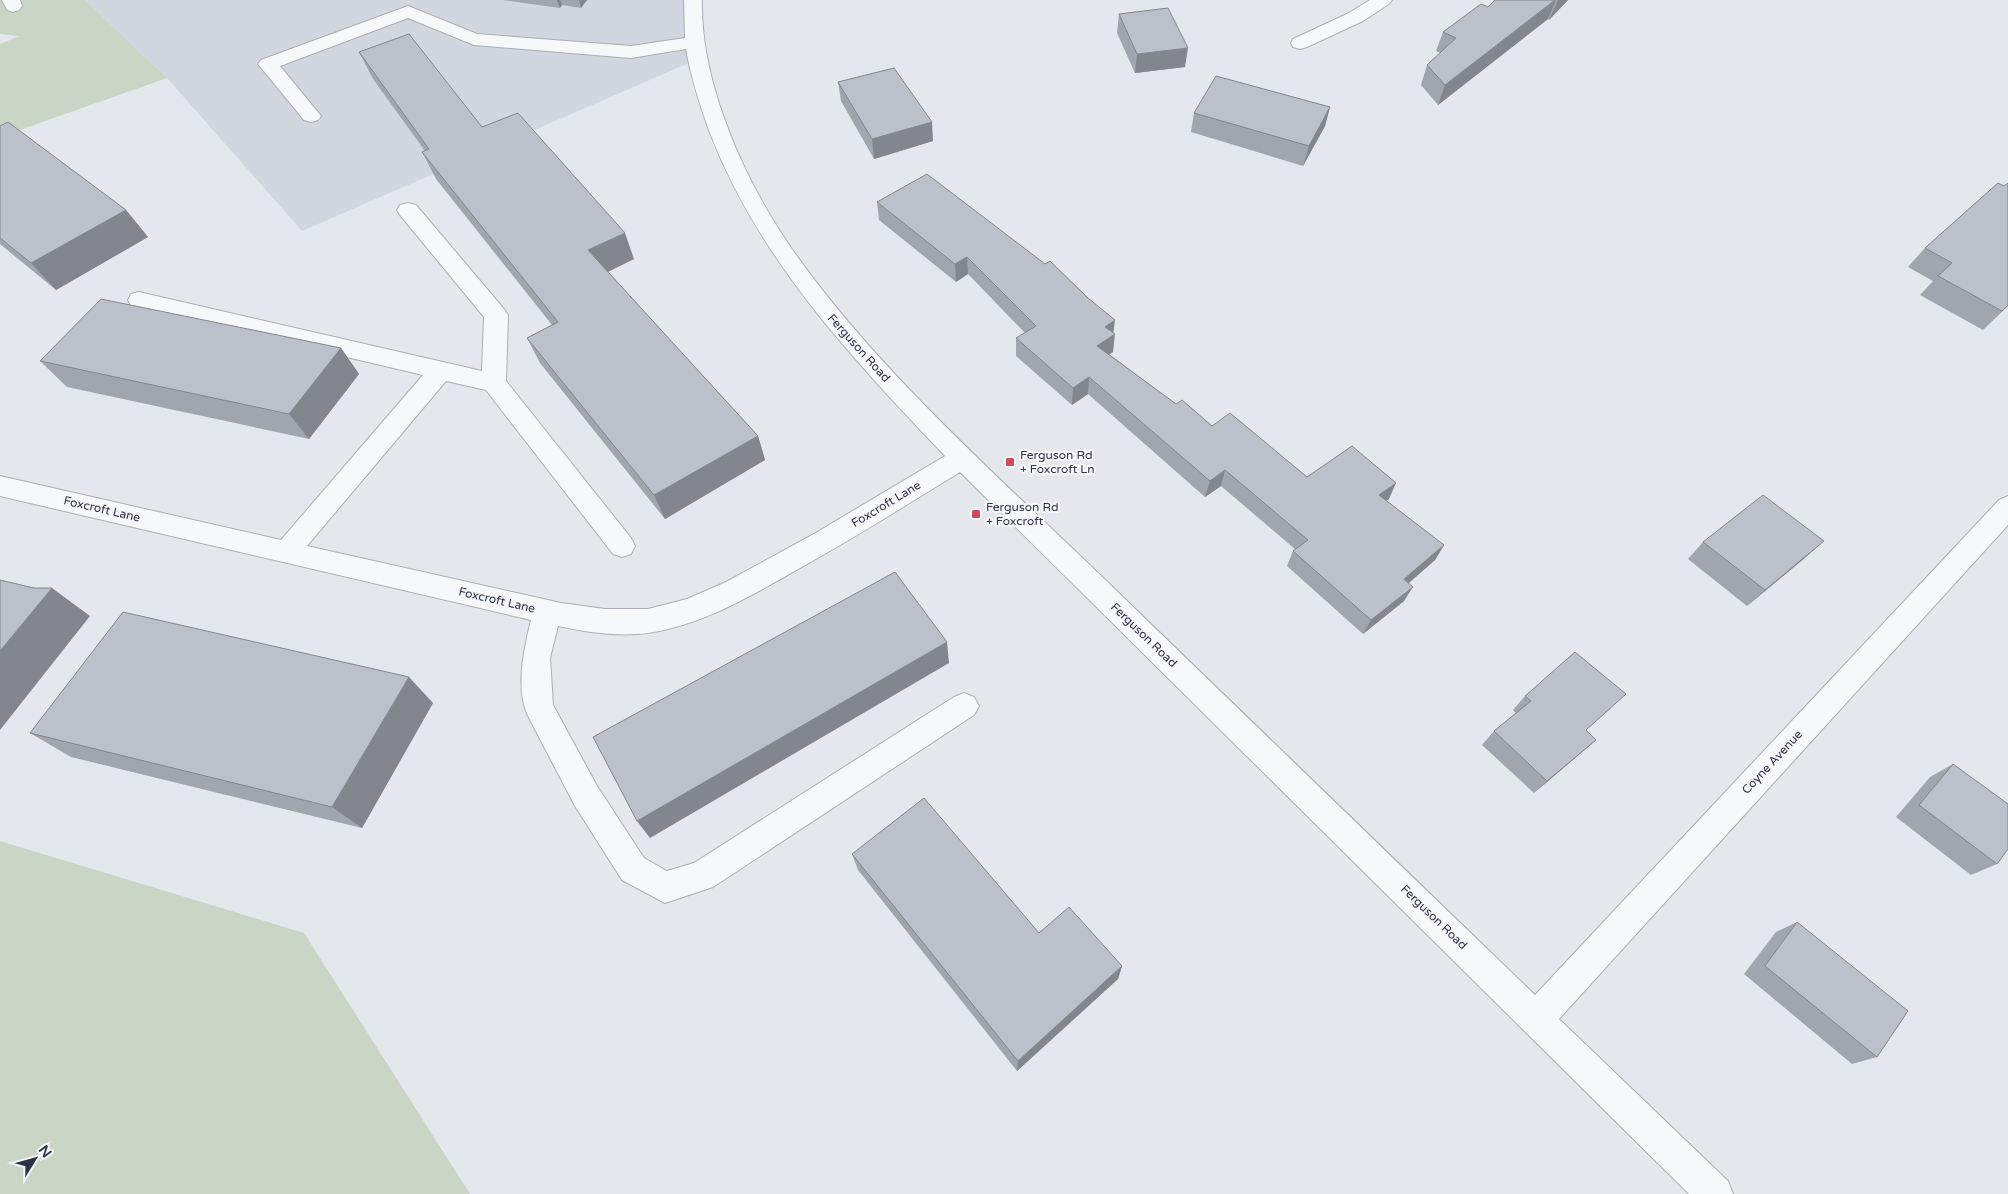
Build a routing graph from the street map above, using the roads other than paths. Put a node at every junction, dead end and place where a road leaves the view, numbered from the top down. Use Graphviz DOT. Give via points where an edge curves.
graph roads {
  1 [pos="693,0"];
  2 [pos="1383,0"];
  3 [pos="696,42"];
  4 [pos="1300,43"];
  5 [pos="311,116"];
  6 [pos="408,210"];
  7 [pos="139,300"];
  8 [pos="440,370"];
  9 [pos="494,383"];
  10 [pos="962,458"];
  11 [pos="0,486"];
  12 [pos="2008,507"];
  13 [pos="622,546"];
  14 [pos="287,551"];
  15 [pos="547,612"];
  16 [pos="964,706"];
  17 [pos="1537,1018"];
  18 [pos="1715,1194"];
  1 -- 3 [label="street, Ferguson Road"];
  2 -- 4 [label="street" via="1356,17"];
  3 -- 5 [label="street" via="631,52 474,38 408,12 268,64"];
  3 -- 10 [label="street, Ferguson Road" via="704,88 718,129 736,176 762,224 807,289 849,339"];
  6 -- 9 [label="street" via="496,315"];
  7 -- 8 [label="street"];
  8 -- 9 [label="street"];
  8 -- 14 [label="street"];
  9 -- 13 [label="street"];
  10 -- 15 [label="street, Foxcroft Lane" via="816,547 733,592 694,609 662,618 611,622"];
  10 -- 17 [label="street, Ferguson Road"];
  11 -- 14 [label="street, Foxcroft Lane"];
  12 -- 17 [label="street, Coyne Avenue"];
  14 -- 15 [label="street, Foxcroft Lane"];
  15 -- 16 [label="street" via="536,658 538,707 586,796 633,869 665,887 702,876"];
  17 -- 18 [label="street, Ferguson Road"];
}
